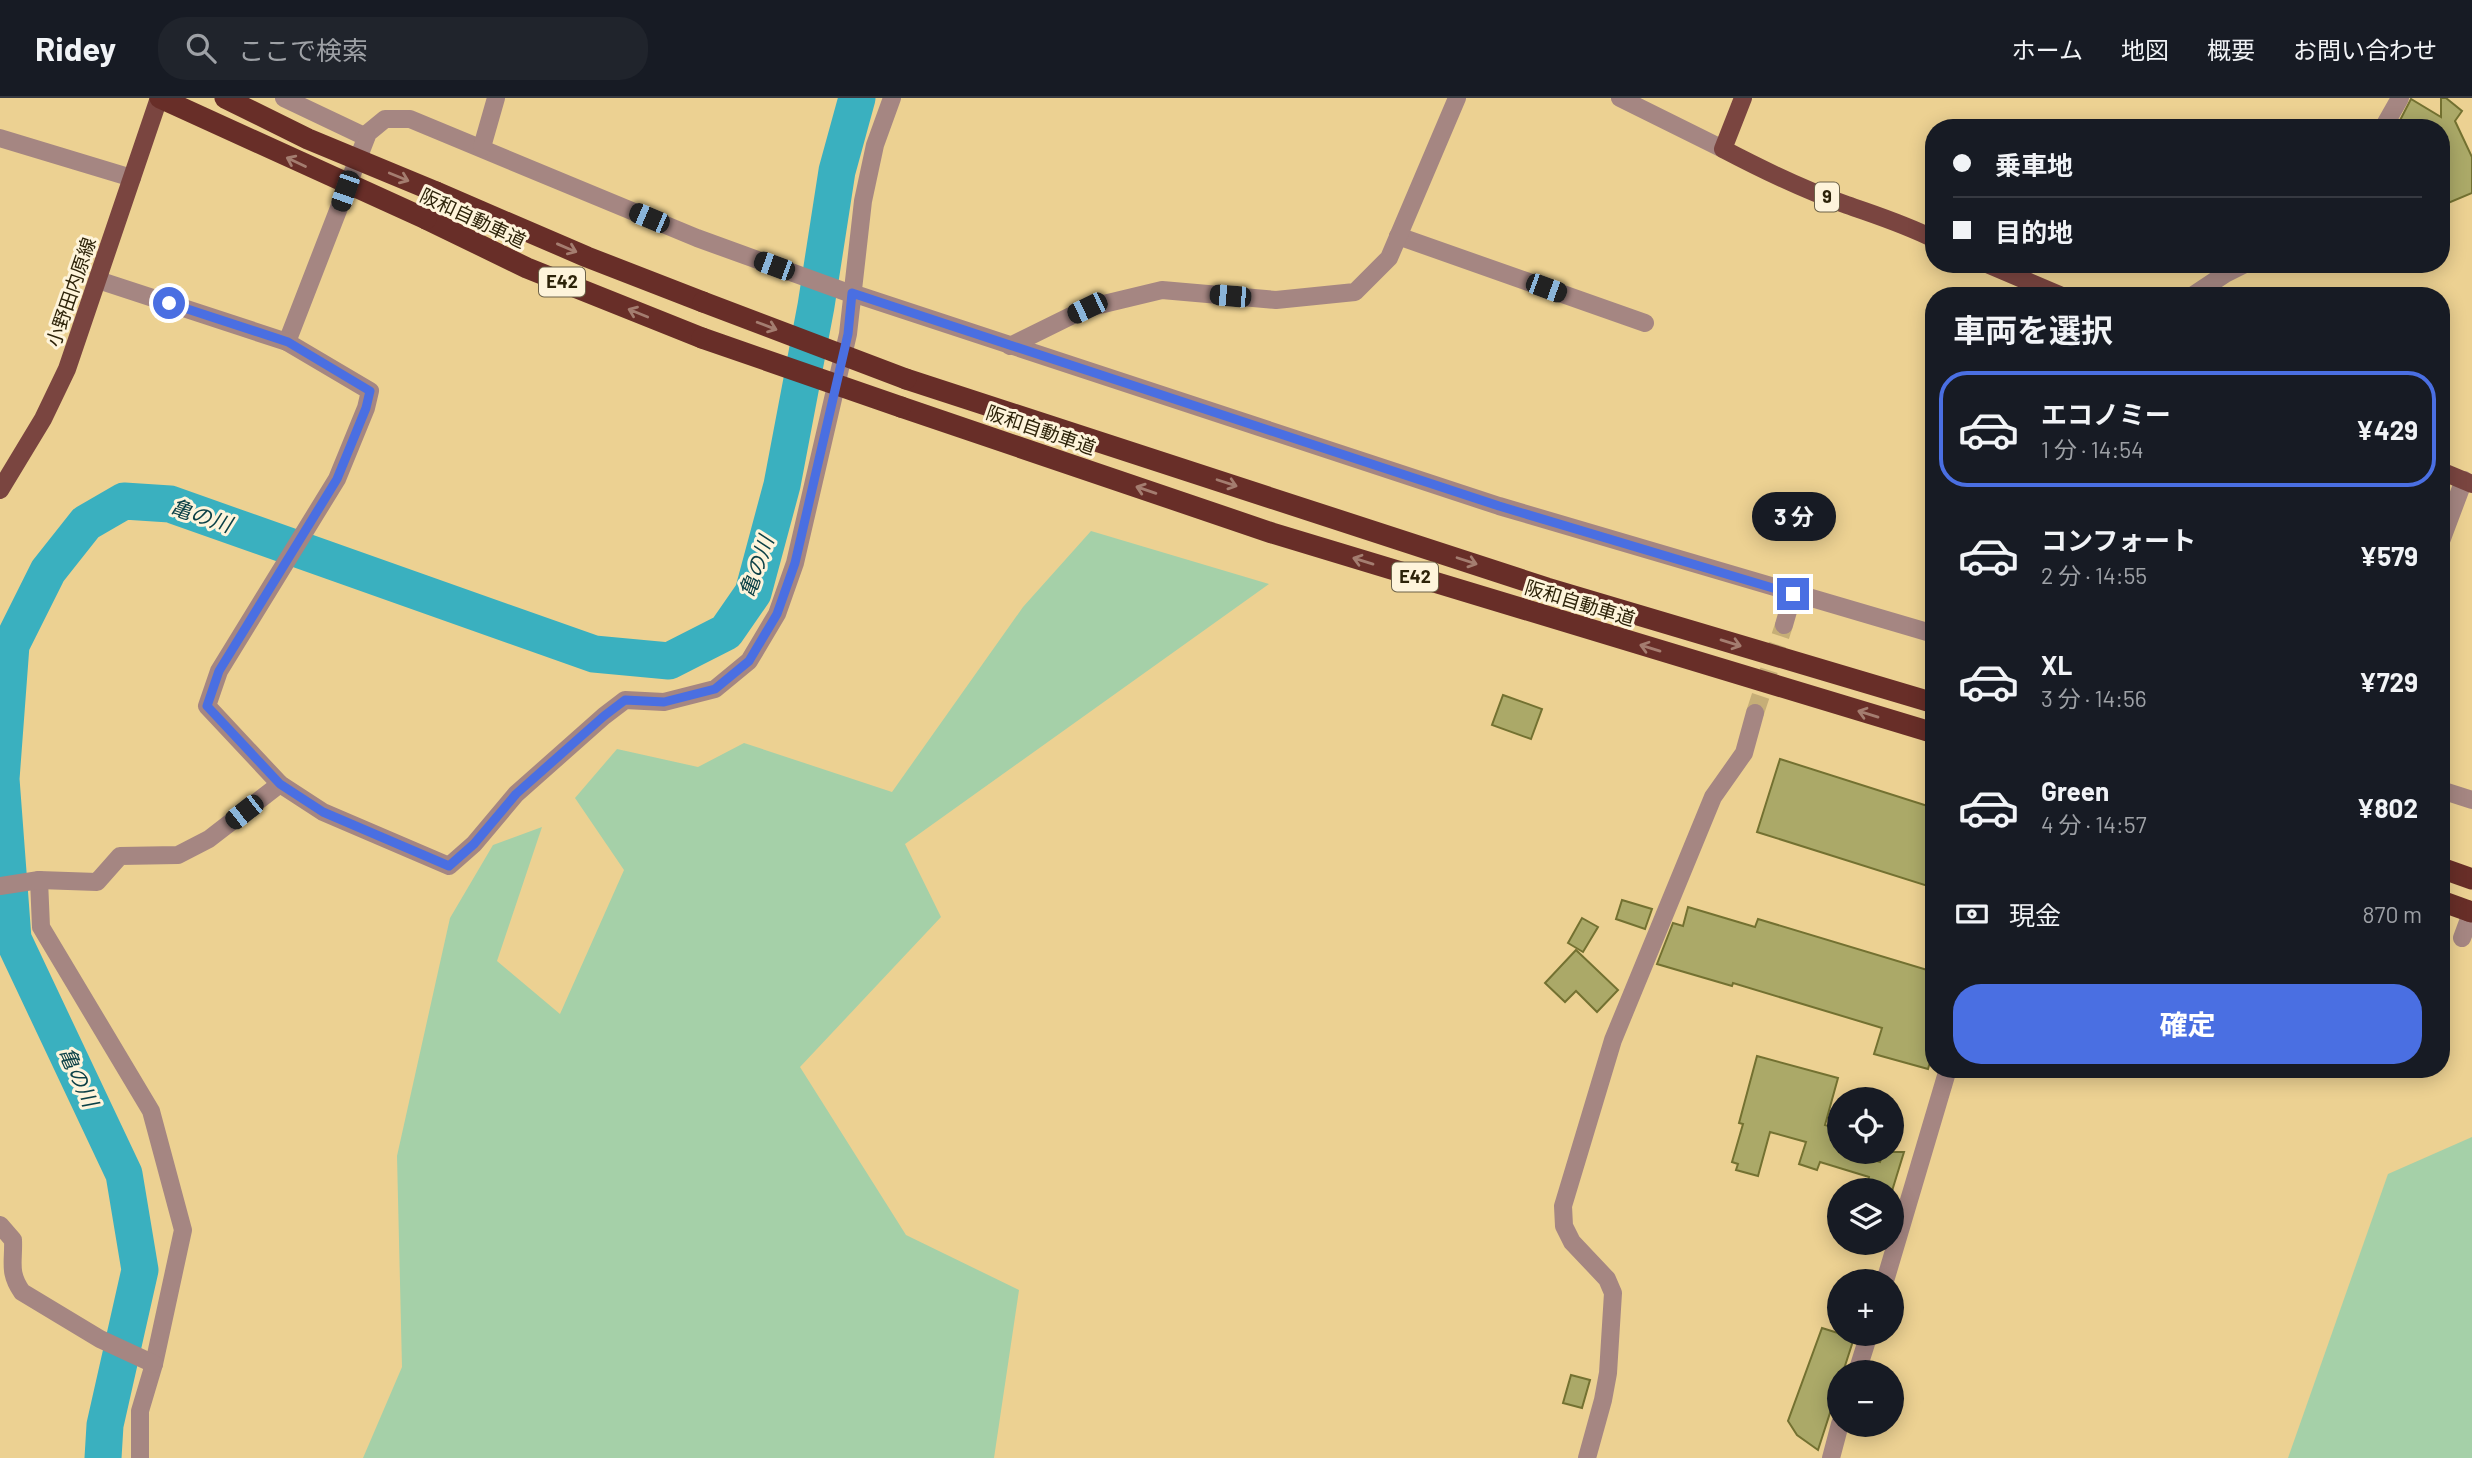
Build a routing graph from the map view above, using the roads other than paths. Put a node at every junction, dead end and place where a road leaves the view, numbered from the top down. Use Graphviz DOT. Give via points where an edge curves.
graph roads {
  1 [pos="160,98"];
  2 [pos="225,98"];
  3 [pos="284,98"];
  4 [pos="496,98"];
  5 [pos="892,98"];
  6 [pos="1457,98"];
  7 [pos="1620,98"];
  8 [pos="1743,98"];
  9 [pos="2400,98"];
  10 [pos="2388,119"];
  11 [pos="0,138"];
  12 [pos="366,138"];
  13 [pos="482,147"];
  14 [pos="1723,149"];
  15 [pos="131,178"];
  16 [pos="1925,235"];
  17 [pos="1398,236"];
  18 [pos="2008,273"];
  19 [pos="2227,273"];
  20 [pos="98,280"];
  21 [pos="2041,287"];
  22 [pos="2206,287"];
  23 [pos="849,293"];
  24 [pos="1645,323"];
  25 [pos="288,342"];
  26 [pos="1010,346"];
  27 [pos="2450,475"];
  28 [pos="2468,482"];
  29 [pos="0,490"];
  30 [pos="2450,521"];
  31 [pos="1793,594"];
  32 [pos="1784,625"];
  33 [pos="1925,631"];
  34 [pos="1925,700"];
  35 [pos="1755,713"];
  36 [pos="1925,730"];
  37 [pos="280,784"];
  38 [pos="2450,793"];
  39 [pos="2472,800"];
  40 [pos="2450,871"];
  41 [pos="2472,879"];
  42 [pos="39,880"];
  43 [pos="0,886"];
  44 [pos="2450,904"];
  45 [pos="2471,911"];
  46 [pos="2462,939"];
  47 [pos="1945,1078"];
  48 [pos="0,1225"];
  49 [pos="1889,1269"];
  50 [pos="149,1362"];
  51 [pos="1837,1437"];
  52 [pos="140,1458"];
  53 [pos="1587,1458"];
  54 [pos="1831,1458"];
  1 -- 15 [label="main road, 小野田内原線"];
  36 -- 1 [label="highway, 阪和自動車道 / E42, one-way, bridge" via="1272,533 702,338 527,268"];
  2 -- 34 [label="highway, 阪和自動車道 / E42, one-way, bridge" via="308,139 587,257 906,379 1547,588"];
  3 -- 12 [label="street"];
  4 -- 13 [label="street"];
  5 -- 23 [label="street" via="875,145"];
  6 -- 17 [label="street"];
  7 -- 14 [label="street"];
  8 -- 14 [label="main road"];
  9 -- 10 [label="street"];
  11 -- 15 [label="street"];
  12 -- 13 [label="street" via="385,119 410,119"];
  12 -- 25 [label="street"];
  13 -- 23 [label="street" via="697,238"];
  14 -- 16 [label="main road, 9" via="1760,169"];
  15 -- 20 [label="main road, 小野田内原線"];
  17 -- 24 [label="street"];
  17 -- 26 [label="street" via="1389,258 1355,292 1276,300 1162,290 1087,308"];
  18 -- 21 [label="main road"];
  19 -- 22 [label="street"];
  20 -- 25 [label="street"];
  20 -- 29 [label="main road, 小野田内原線" via="67,369"];
  23 -- 26 [label="street"];
  23 -- 37 [label="street" via="848,334 795,563 777,614 749,661 715,689 664,702 625,700 516,794 449,866 323,812"];
  25 -- 37 [label="street" via="370,391 337,479 219,671 207,706"];
  26 -- 31 [label="street" via="1499,506"];
  27 -- 28 [label="main road"];
  28 -- 30 [label="street"];
  31 -- 32 [label="street"];
  31 -- 33 [label="street"];
  35 -- 53 [label="street" via="1744,753 1713,797 1613,1040 1563,1206 1564,1226 1572,1242 1614,1293 1608,1373"];
  37 -- 42 [label="street" via="209,839 178,855 120,856 97,882"];
  38 -- 39 [label="street"];
  40 -- 41 [label="highway"];
  42 -- 43 [label="street"];
  42 -- 50 [label="street" via="41,927 151,1111 183,1230"];
  44 -- 45 [label="highway"];
  45 -- 46 [label="street"];
  47 -- 49 [label="street"];
  48 -- 50 [label="street" via="13,1240 12,1270 22,1292 100,1339"];
  50 -- 52 [label="street" via="140,1411"];
  51 -- 54 [label="street"];
}
